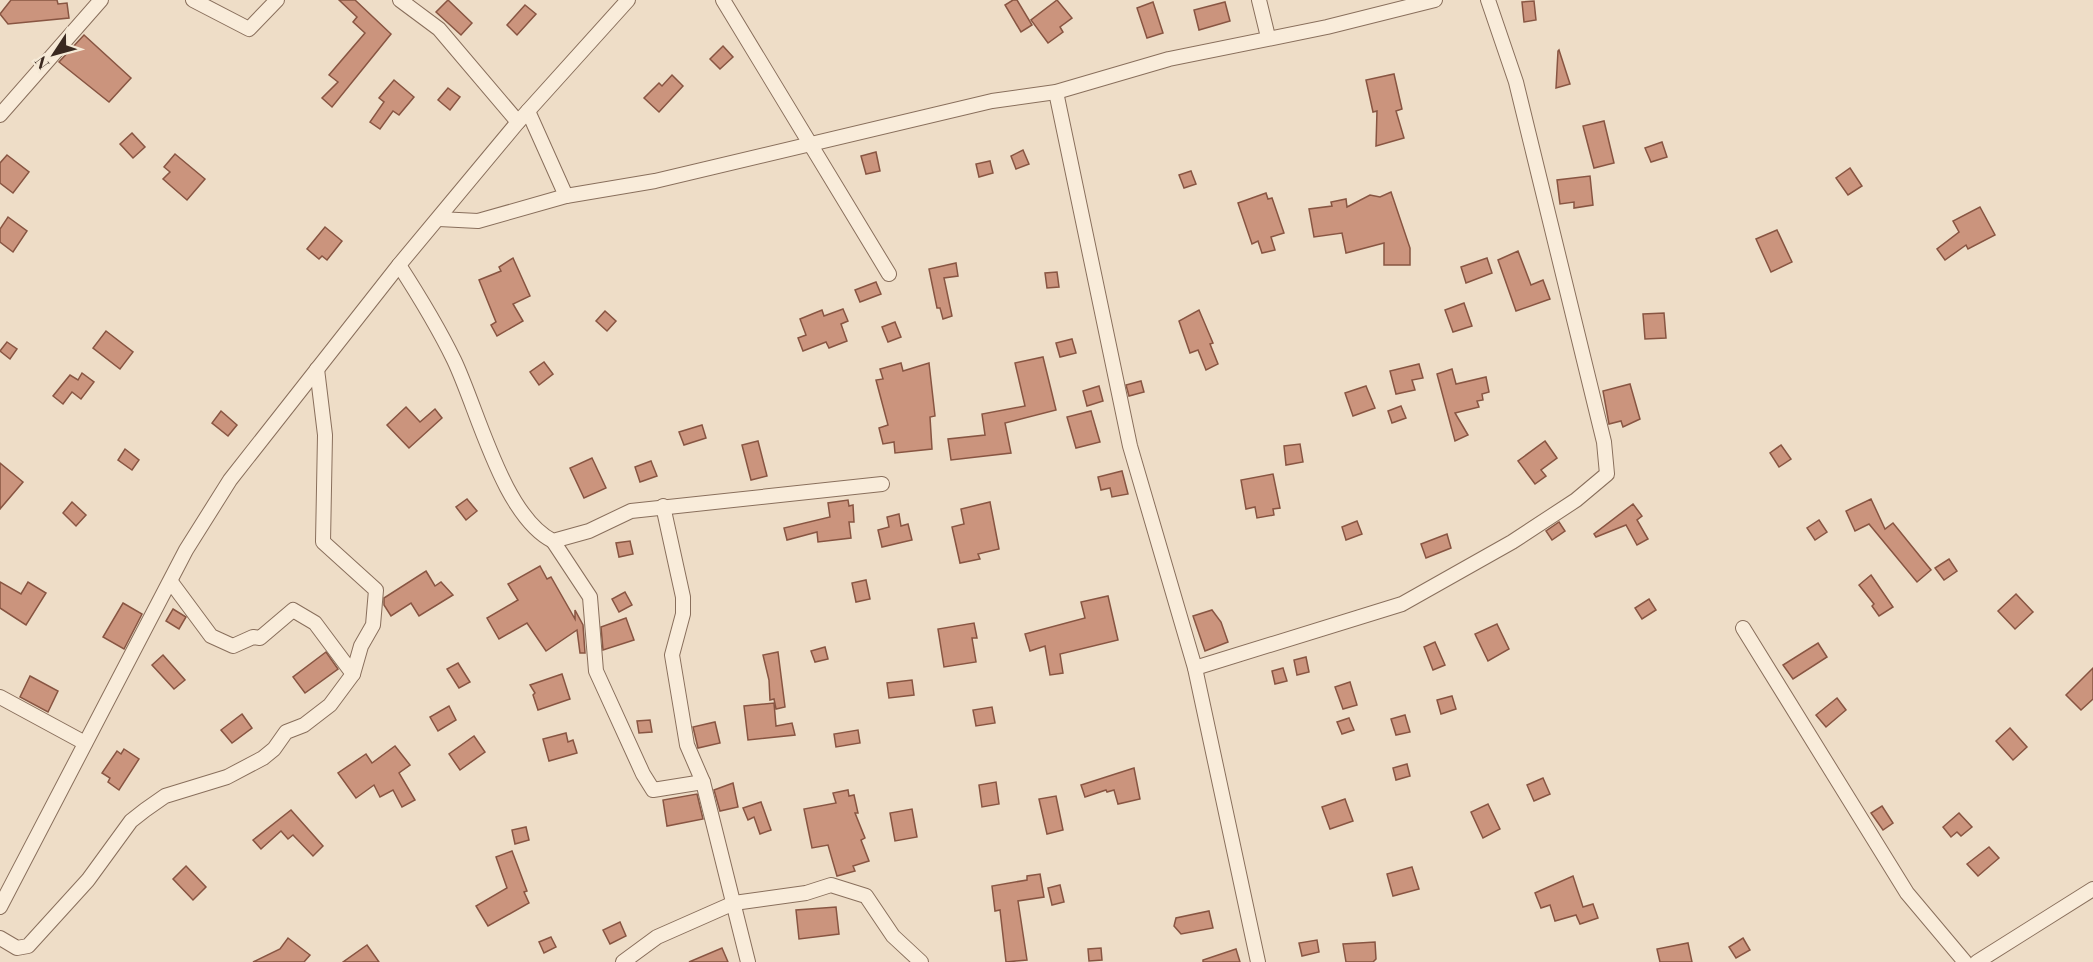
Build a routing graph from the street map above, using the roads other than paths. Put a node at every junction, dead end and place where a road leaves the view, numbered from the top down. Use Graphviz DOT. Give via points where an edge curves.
graph roads {
  1 [pos="100,0"];
  2 [pos="194,0"];
  3 [pos="277,0"];
  4 [pos="400,0"];
  5 [pos="628,0"];
  6 [pos="723,0"];
  7 [pos="1259,0"];
  8 [pos="1436,0"];
  9 [pos="1488,0"];
  10 [pos="1268,37"];
  11 [pos="1056,92"];
  12 [pos="0,115"];
  13 [pos="523,116"];
  14 [pos="808,143"];
  15 [pos="566,196"];
  16 [pos="439,219"];
  17 [pos="399,265"];
  18 [pos="889,274"];
  19 [pos="317,369"];
  20 [pos="882,484"];
  21 [pos="663,506"];
  22 [pos="553,541"];
  23 [pos="171,582"];
  24 [pos="1743,628"];
  25 [pos="1194,668"];
  26 [pos="353,674"];
  27 [pos="0,697"];
  28 [pos="85,743"];
  29 [pos="703,782"];
  30 [pos="2093,889"];
  31 [pos="734,903"];
  32 [pos="0,907"];
  33 [pos="0,938"];
  34 [pos="623,962"];
  35 [pos="748,962"];
  36 [pos="921,962"];
  37 [pos="1258,962"];
  38 [pos="1965,962"];
  39 [pos="1977,962"];
  1 -- 12 [label="street"];
  2 -- 3 [label="street" via="249,29"];
  4 -- 13 [label="street" via="439,29"];
  5 -- 13 [label="street"];
  6 -- 14 [label="street"];
  7 -- 10 [label="street"];
  8 -- 10 [label="street"];
  9 -- 25 [label="street" via="1516,82 1604,442 1607,474 1576,500 1512,542 1402,604"];
  10 -- 11 [label="street" via="1169,59"];
  11 -- 14 [label="street" via="992,101"];
  11 -- 25 [label="street" via="1130,446"];
  13 -- 15 [label="street"];
  13 -- 16 [label="street"];
  14 -- 15 [label="street" via="655,181"];
  14 -- 18 [label="street"];
  15 -- 16 [label="street" via="478,221"];
  16 -- 17 [label="street"];
  17 -- 19 [label="street"];
  17 -- 22 [label="street" via="454,360 521,514"];
  19 -- 23 [label="street" via="230,480 186,550"];
  19 -- 26 [label="street" via="325,435 323,542 376,590 373,625 361,646"];
  20 -- 21 [label="street"];
  21 -- 22 [label="street" via="631,511 589,531"];
  21 -- 29 [label="street" via="682,597 683,614 672,655 687,745"];
  22 -- 29 [label="street" via="590,597 596,671 648,782 653,790"];
  23 -- 26 [label="street" via="215,640 233,646 260,638 293,610 315,623"];
  23 -- 28 [label="street"];
  24 -- 38 [label="street" via="1907,893"];
  25 -- 37 [label="street"];
  26 -- 33 [label="street" via="330,705 304,725 286,732 263,758 227,777 165,796 131,821 88,880 28,946 17,948"];
  27 -- 28 [label="street"];
  28 -- 32 [label="street"];
  29 -- 31 [label="street"];
  30 -- 39 [label="street"];
  31 -- 34 [label="street" via="657,937"];
  31 -- 35 [label="street"];
  31 -- 36 [label="street" via="806,893 831,885 866,896 893,936"];
}
